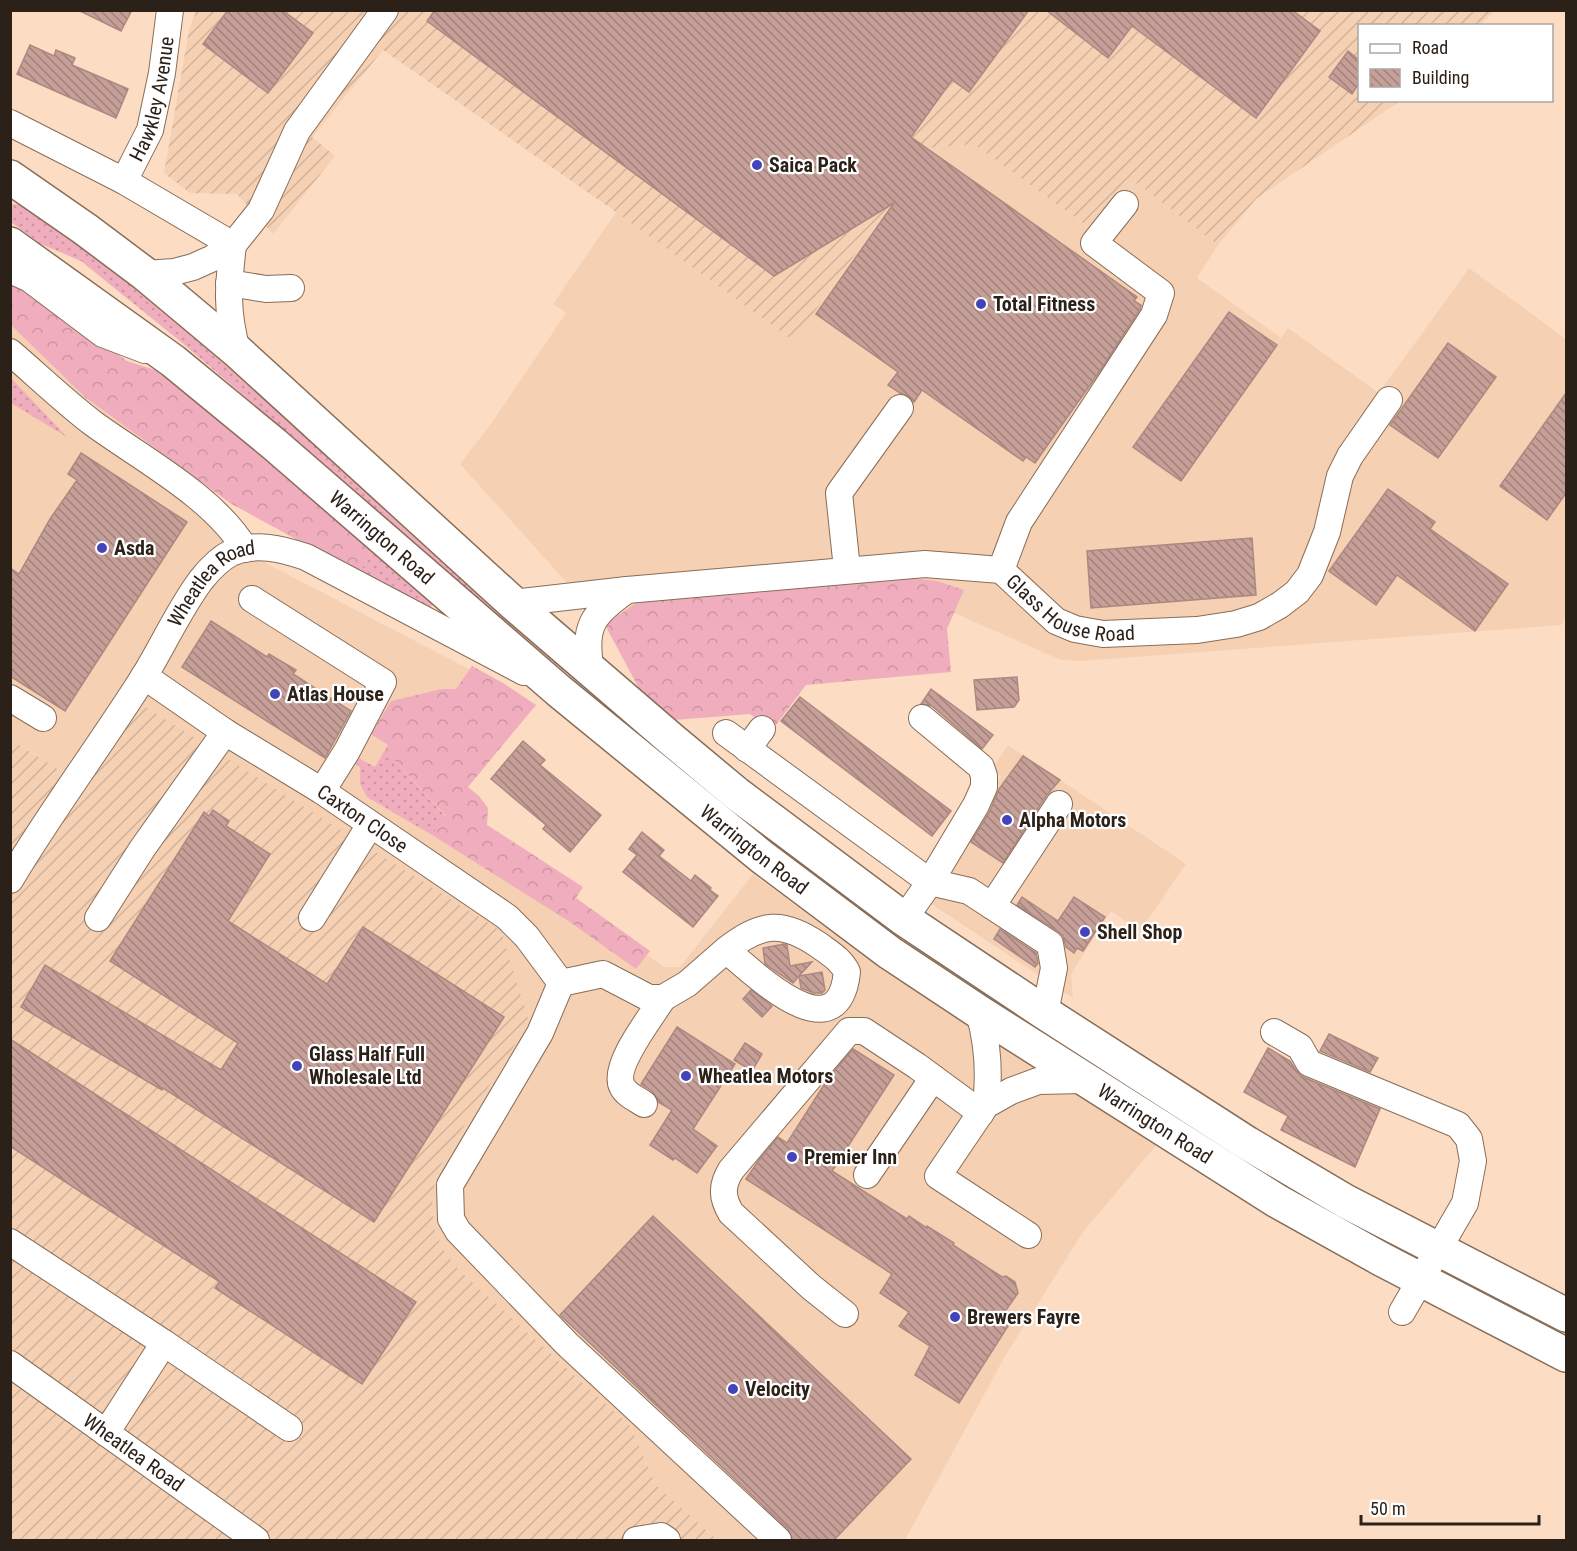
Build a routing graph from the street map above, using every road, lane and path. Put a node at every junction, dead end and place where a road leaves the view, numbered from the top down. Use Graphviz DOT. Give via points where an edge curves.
graph roads {
  1 [pos="170,10"];
  2 [pos="385,10"];
  3 [pos="10,123"];
  4 [pos="10,177"];
  5 [pos="124,181"];
  6 [pos="10,189"];
  7 [pos="50,204"];
  8 [pos="1125,204"];
  9 [pos="10,244"];
  10 [pos="233,245"];
  11 [pos="10,270"];
  12 [pos="145,274"];
  13 [pos="229,283"];
  14 [pos="291,288"];
  15 [pos="237,351"];
  16 [pos="10,352"];
  17 [pos="173,361"];
  18 [pos="1389,400"];
  19 [pos="900,408"];
  20 [pos="245,549"];
  21 [pos="847,569"];
  22 [pos="1001,570"];
  23 [pos="627,590"];
  24 [pos="252,599"];
  25 [pos="513,603"];
  26 [pos="591,670"];
  27 [pos="144,676"];
  28 [pos="559,691"];
  29 [pos="10,698"];
  30 [pos="44,718"];
  31 [pos="922,718"];
  32 [pos="225,732"];
  33 [pos="726,733"];
  34 [pos="322,791"];
  35 [pos="1059,804"];
  36 [pos="370,825"];
  37 [pos="10,880"];
  38 [pos="930,882"];
  39 [pos="992,906"];
  40 [pos="98,918"];
  41 [pos="312,918"];
  42 [pos="904,919"];
  43 [pos="726,950"];
  44 [pos="561,983"];
  45 [pos="663,998"];
  46 [pos="979,1012"];
  47 [pos="1045,1013"];
  48 [pos="1274,1032"];
  49 [pos="933,1078"];
  50 [pos="1084,1080"];
  51 [pos="644,1104"];
  52 [pos="983,1109"];
  53 [pos="867,1175"];
  54 [pos="1028,1235"];
  55 [pos="10,1242"];
  56 [pos="1438,1250"];
  57 [pos="1421,1280"];
  58 [pos="1402,1312"];
  59 [pos="845,1314"];
  60 [pos="1566,1315"];
  61 [pos="164,1343"];
  62 [pos="1566,1355"];
  63 [pos="10,1364"];
  64 [pos="288,1428"];
  65 [pos="106,1433"];
  66 [pos="256,1540"];
  67 [pos="636,1540"];
  68 [pos="667,1540"];
  69 [pos="778,1540"];
  1 -- 5 [label="street, Hawkley Avenue" via="150,130"];
  2 -- 10 [label="street" via="297,131 261,210"];
  3 -- 5 [label="street"];
  4 -- 7 [label="highway, Warrington Road"];
  5 -- 10 [label="street"];
  6 -- 7 [label="street"];
  7 -- 12 [label="highway, Warrington Road"];
  8 -- 22 [label="street" via="1094,243 1161,293 1154,315 1018,522"];
  9 -- 17 [label="highway, Warrington Road"];
  10 -- 12 [label="street" via="193,267"];
  10 -- 13 [label="street"];
  11 -- 17 [label="street" via="30,279 104,334"];
  12 -- 15 [label="highway, Warrington Road"];
  13 -- 14 [label="street" via="266,289"];
  13 -- 15 [label="street" via="229,321"];
  15 -- 25 [label="highway, Warrington Road"];
  16 -- 20 [label="street" via="93,423 215,512 235,531"];
  17 -- 28 [label="highway, Warrington Road"];
  18 -- 22 [label="street, Glass House Road" via="1340,476 1327,532 1310,575 1297,592 1259,617 1197,630 1103,634 1075,629 1056,621"];
  19 -- 21 [label="street" via="838,493"];
  20 -- 27 [label="street, Wheatlea Road" via="214,564 201,579"];
  20 -- 28 [label="street, Wheatlea Road" via="275,549 306,557"];
  21 -- 22 [label="street, Glass House Road" via="925,564"];
  21 -- 23 [label="street, Glass House Road"];
  23 -- 25 [label="street, Glass House Road"];
  23 -- 26 [label="street" via="603,608 590,629 587,647"];
  24 -- 34 [label="street" via="383,682 348,751"];
  25 -- 26 [label="highway, Warrington Road"];
  26 -- 42 [label="highway, Warrington Road" via="738,794"];
  27 -- 32 [label="street, Caxton Close"];
  27 -- 37 [label="street, Wheatlea Road"];
  28 -- 46 [label="highway, Warrington Road" via="762,857 890,953"];
  29 -- 30 [label="street"];
  31 -- 38 [label="street" via="981,767 984,776 976,805"];
  32 -- 34 [label="street, Caxton Close"];
  32 -- 40 [label="street"];
  33 -- 38 [label="street" via="755,739"];
  34 -- 36 [label="street, Caxton Close"];
  35 -- 39 [label="street"];
  36 -- 41 [label="street"];
  36 -- 44 [label="street, Caxton Close" via="507,917"];
  38 -- 39 [label="street" via="969,891"];
  38 -- 42 [label="street"];
  39 -- 47 [label="street" via="1050,944 1054,968"];
  42 -- 47 [label="highway, Warrington Road"];
  43 -- 45 [label="street" via="687,984"];
  44 -- 45 [label="street" via="603,974 648,998"];
  44 -- 69 [label="street" via="540,1033 450,1185 451,1219 458,1231 567,1344"];
  45 -- 51 [label="street" via="620,1072 625,1092"];
  46 -- 50 [label="highway, Warrington Road"];
  46 -- 52 [label="street" via="988,1052"];
  47 -- 56 [label="highway, Warrington Road" via="1247,1143"];
  48 -- 56 [label="street" via="1300,1047 1309,1063 1458,1125 1469,1139 1473,1161 1465,1203"];
  49 -- 52 [label="street"];
  49 -- 53 [label="street"];
  49 -- 59 [label="street" via="864,1031 849,1031 726,1177 723,1194 731,1213"];
  50 -- 52 [label="street" via="1038,1081 1011,1091"];
  50 -- 57 [label="highway, Warrington Road" via="1277,1201"];
  52 -- 54 [label="street" via="938,1176"];
  55 -- 61 [label="street"];
  56 -- 57 [label="street"];
  56 -- 60 [label="highway, Warrington Road"];
  57 -- 58 [label="street"];
  57 -- 62 [label="highway, Warrington Road"];
  61 -- 64 [label="street"];
  61 -- 65 [label="street"];
  63 -- 65 [label="street, Wheatlea Road"];
  65 -- 66 [label="street, Wheatlea Road"];
  67 -- 68 [label="street" via="661,1536"];
}
